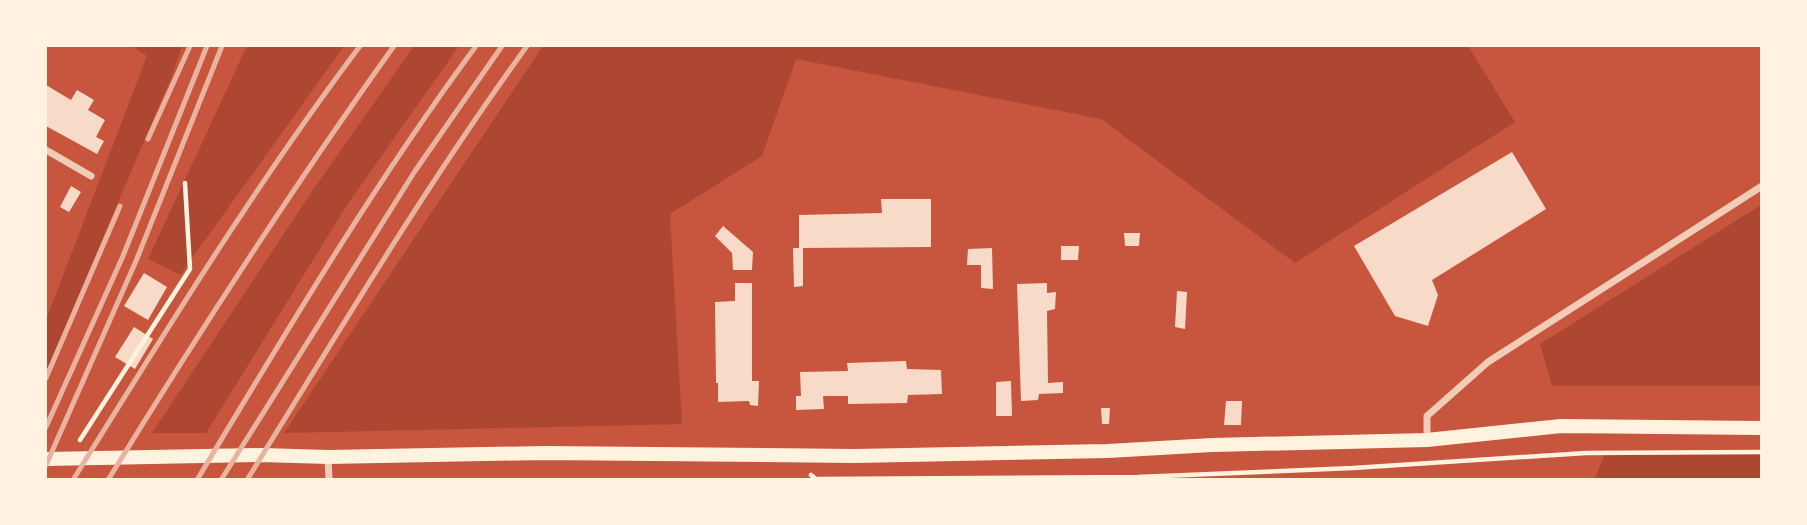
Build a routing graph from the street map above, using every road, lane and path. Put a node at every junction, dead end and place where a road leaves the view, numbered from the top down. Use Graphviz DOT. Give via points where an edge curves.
graph roads {
  1 [pos="46,150"];
  2 [pos="91,176"];
  3 [pos="185,183"];
  4 [pos="1762,186"];
  5 [pos="1762,428"];
  6 [pos="1427,440"];
  7 [pos="1762,452"];
  8 [pos="781,456"];
  9 [pos="328,457"];
  10 [pos="46,459"];
  11 [pos="68,459"];
  12 [pos="328,480"];
  1 -- 2 [label="street"];
  3 -- 11 [label="path" via="190,269"];
  4 -- 6 [label="street" via="1488,362 1427,416"];
  5 -- 6 [label="main road" via="1561,426"];
  6 -- 8 [label="main road"];
  7 -- 8 [label="path" via="1586,453 1353,468 1066,478 816,479"];
  8 -- 9 [label="main road" via="543,453"];
  9 -- 11 [label="main road"];
  9 -- 12 [label="street"];
  10 -- 11 [label="main road"];
}
